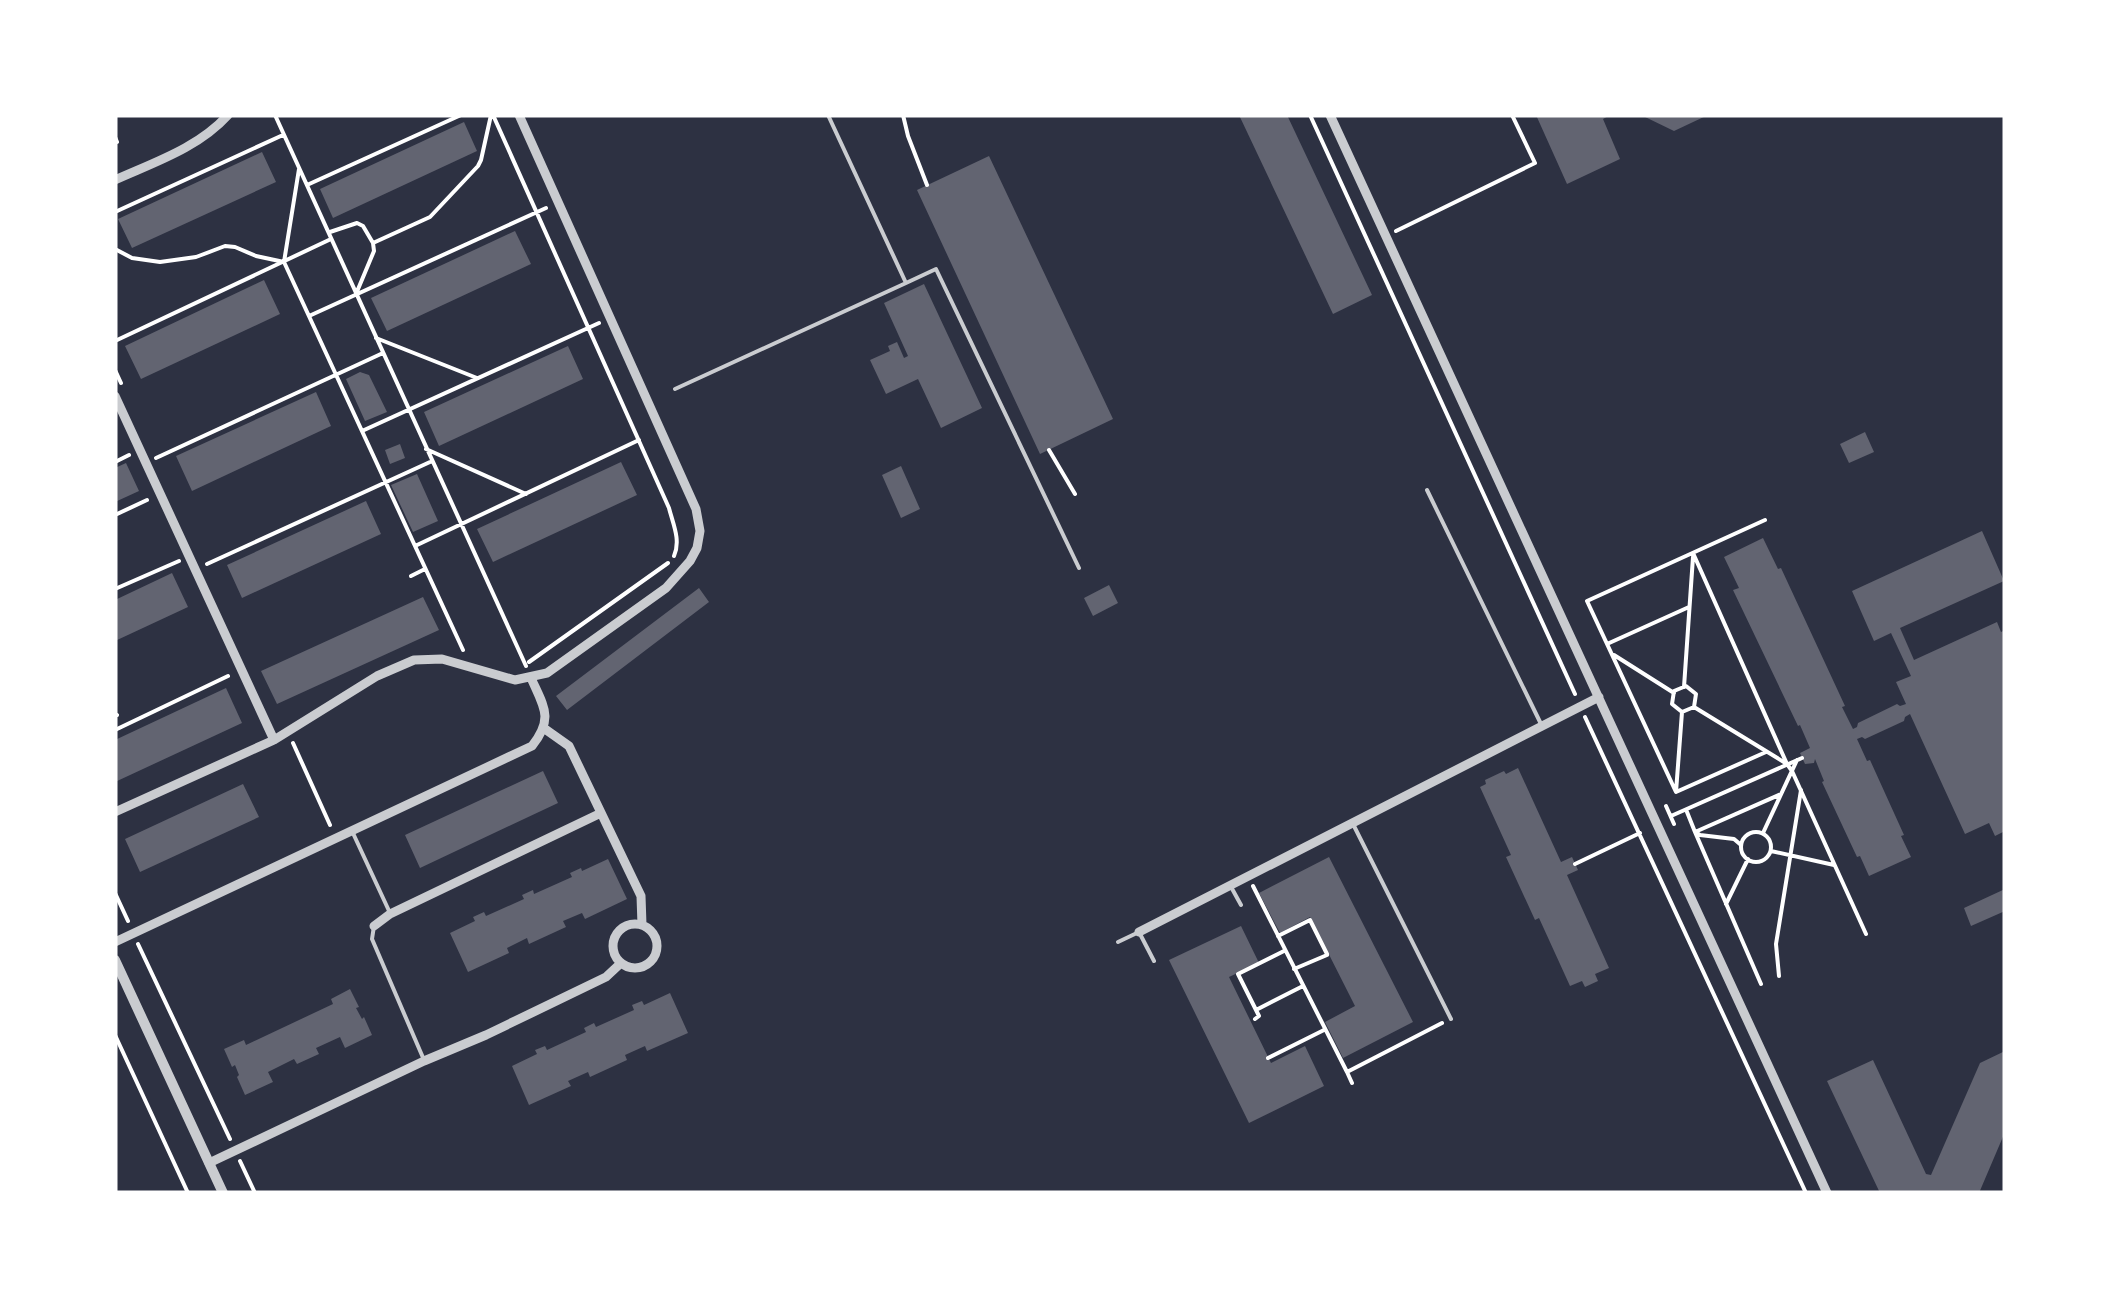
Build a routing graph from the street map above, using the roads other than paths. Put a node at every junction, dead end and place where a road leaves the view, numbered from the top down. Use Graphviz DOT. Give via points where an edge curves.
graph roads {
  1 [pos="228,115"];
  2 [pos="519,115"];
  3 [pos="828,115"];
  4 [pos="1330,115"];
  5 [pos="115,180"];
  6 [pos="906,283"];
  7 [pos="675,389"];
  8 [pos="115,396"];
  9 [pos="1428,490"];
  10 [pos="1079,568"];
  11 [pos="531,678"];
  12 [pos="1599,698"];
  13 [pos="1542,725"];
  14 [pos="545,729"];
  15 [pos="274,740"];
  16 [pos="115,812"];
  17 [pos="601,813"];
  18 [pos="1352,822"];
  19 [pos="352,831"];
  20 [pos="1230,885"];
  21 [pos="1241,905"];
  22 [pos="390,914"];
  23 [pos="642,925"];
  24 [pos="374,926"];
  25 [pos="1139,932"];
  26 [pos="115,942"];
  27 [pos="1118,942"];
  28 [pos="115,960"];
  29 [pos="1154,961"];
  30 [pos="620,964"];
  31 [pos="1451,1019"];
  32 [pos="424,1061"];
  33 [pos="209,1163"];
  34 [pos="223,1193"];
  35 [pos="1827,1193"];
  1 -- 5 [label="street" via="196,142"];
  2 -- 11 [label="street" via="696,508 700,532 690,561 666,588 547,674"];
  3 -- 6 [label="lane"];
  4 -- 12 [label="street"];
  6 -- 7 [label="lane"];
  6 -- 10 [label="lane" via="936,269"];
  8 -- 15 [label="street"];
  9 -- 13 [label="lane"];
  11 -- 14 [label="street" via="546,711"];
  11 -- 15 [label="street" via="414,660"];
  12 -- 13 [label="street"];
  12 -- 35 [label="street"];
  13 -- 18 [label="street"];
  14 -- 17 [label="street" via="569,746"];
  14 -- 19 [label="street" via="532,746"];
  15 -- 16 [label="street"];
  17 -- 22 [label="street"];
  17 -- 23 [label="street" via="640,896"];
  18 -- 20 [label="street"];
  18 -- 31 [label="lane"];
  19 -- 22 [label="lane"];
  19 -- 26 [label="street"];
  20 -- 21 [label="lane"];
  20 -- 25 [label="street"];
  22 -- 24 [label="street"];
  23 -- 30 [label="street" via="616,936"];
  23 -- 30 [label="street" via="656,940 656,954 640,968"];
  24 -- 32 [label="lane" via="372,939"];
  25 -- 27 [label="lane"];
  25 -- 29 [label="lane"];
  28 -- 33 [label="street"];
  30 -- 32 [label="street" via="606,977"];
  32 -- 33 [label="street"];
  33 -- 34 [label="street"];
}
